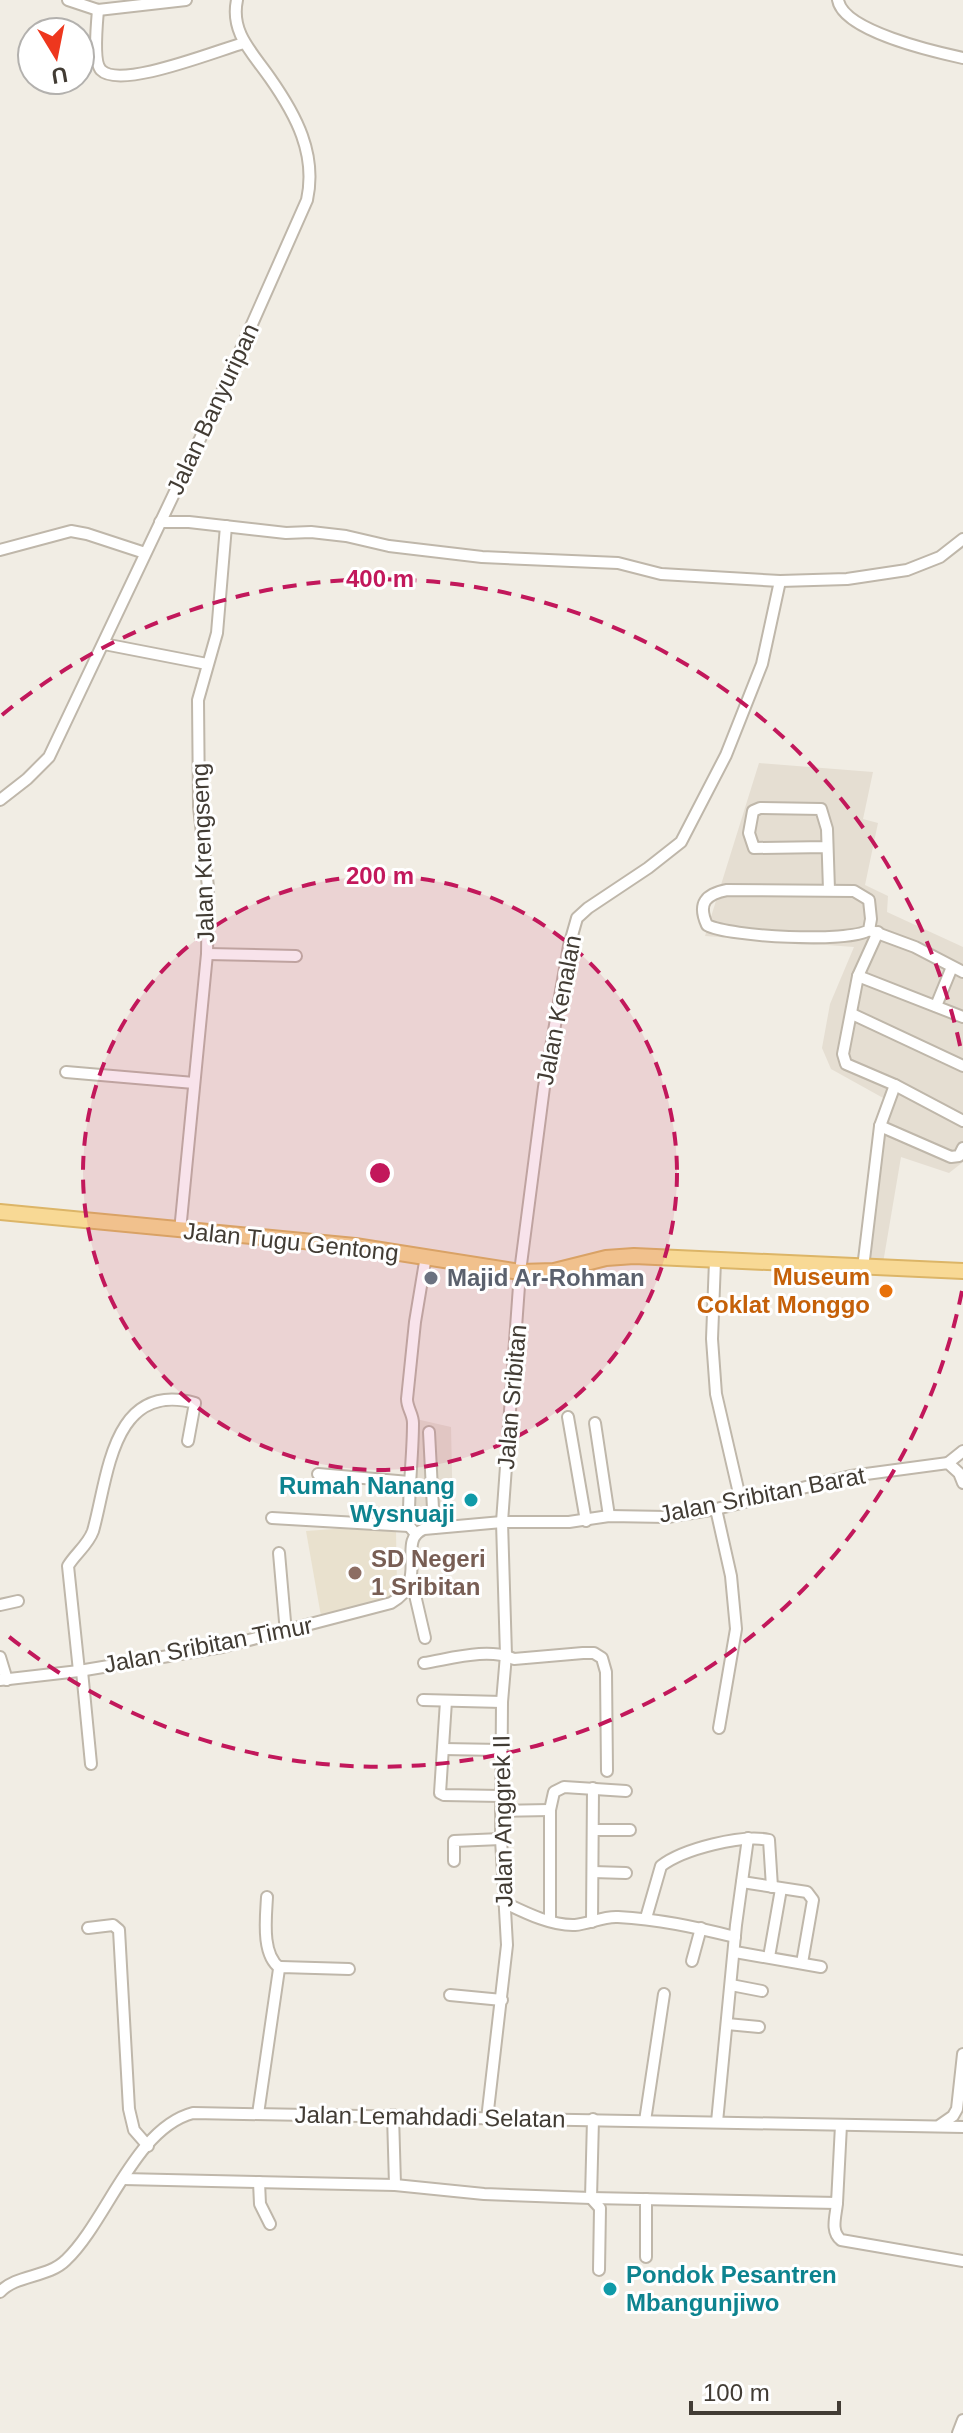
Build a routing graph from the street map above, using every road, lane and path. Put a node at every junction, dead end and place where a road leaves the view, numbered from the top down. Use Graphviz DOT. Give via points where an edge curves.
graph roads {
  1 [pos="68,0"];
  2 [pos="186,0"];
  3 [pos="237,0"];
  4 [pos="838,0"];
  5 [pos="98,10"];
  6 [pos="244,43"];
  7 [pos="963,58"];
  8 [pos="160,522"];
  9 [pos="226,526"];
  10 [pos="963,539"];
  11 [pos="0,550"];
  12 [pos="145,553"];
  13 [pos="780,581"];
  14 [pos="104,644"];
  15 [pos="207,664"];
  16 [pos="0,800"];
  17 [pos="827,847"];
  18 [pos="829,890"];
  19 [pos="874,931"];
  20 [pos="207,954"];
  21 [pos="296,956"];
  22 [pos="958,970"];
  23 [pos="858,976"];
  24 [pos="936,1006"];
  25 [pos="852,1014"];
  26 [pos="963,1017"];
  27 [pos="963,1066"];
  28 [pos="66,1072"];
  29 [pos="194,1083"];
  30 [pos="895,1085"];
  31 [pos="963,1121"];
  32 [pos="880,1126"];
  33 [pos="963,1148"];
  34 [pos="0,1212"];
  35 [pos="180,1231"];
  36 [pos="426,1256"];
  37 [pos="715,1261"];
  38 [pos="863,1268"];
  39 [pos="963,1271"];
  40 [pos="520,1272"];
  41 [pos="568,1417"];
  42 [pos="595,1423"];
  43 [pos="429,1432"];
  44 [pos="188,1441"];
  45 [pos="963,1451"];
  46 [pos="409,1458"];
  47 [pos="430,1458"];
  48 [pos="948,1463"];
  49 [pos="318,1474"];
  50 [pos="409,1482"];
  51 [pos="963,1483"];
  52 [pos="741,1502"];
  53 [pos="716,1509"];
  54 [pos="609,1516"];
  55 [pos="272,1518"];
  56 [pos="586,1521"];
  57 [pos="502,1522"];
  58 [pos="434,1528"];
  59 [pos="412,1530"];
  60 [pos="279,1553"];
  61 [pos="412,1582"];
  62 [pos="18,1601"];
  63 [pos="0,1605"];
  64 [pos="286,1633"];
  65 [pos="425,1638"];
  66 [pos="506,1655"];
  67 [pos="0,1657"];
  68 [pos="424,1663"];
  69 [pos="80,1671"];
  70 [pos="3,1680"];
  71 [pos="423,1700"];
  72 [pos="446,1701"];
  73 [pos="502,1702"];
  74 [pos="719,1728"];
  75 [pos="443,1749"];
  76 [pos="501,1750"];
  77 [pos="91,1764"];
  78 [pos="607,1771"];
  79 [pos="593,1788"];
  80 [pos="626,1791"];
  81 [pos="501,1796"];
  82 [pos="550,1810"];
  83 [pos="501,1811"];
  84 [pos="593,1830"];
  85 [pos="630,1830"];
  86 [pos="748,1838"];
  87 [pos="501,1839"];
  88 [pos="454,1861"];
  89 [pos="593,1872"];
  90 [pos="626,1873"];
  91 [pos="742,1882"];
  92 [pos="777,1888"];
  93 [pos="267,1897"];
  94 [pos="503,1902"];
  95 [pos="646,1918"];
  96 [pos="550,1921"];
  97 [pos="592,1922"];
  98 [pos="88,1928"];
  99 [pos="701,1928"];
  100 [pos="735,1937"];
  101 [pos="735,1952"];
  102 [pos="769,1957"];
  103 [pos="692,1961"];
  104 [pos="802,1963"];
  105 [pos="821,1967"];
  106 [pos="280,1968"];
  107 [pos="349,1969"];
  108 [pos="731,1985"];
  109 [pos="762,1991"];
  110 [pos="664,1994"];
  111 [pos="450,1995"];
  112 [pos="502,2000"];
  113 [pos="727,2024"];
  114 [pos="759,2027"];
  115 [pos="963,2054"];
  116 [pos="258,2114"];
  117 [pos="393,2115"];
  118 [pos="487,2119"];
  119 [pos="593,2119"];
  120 [pos="645,2121"];
  121 [pos="717,2122"];
  122 [pos="841,2125"];
  123 [pos="938,2126"];
  124 [pos="963,2127"];
  125 [pos="148,2146"];
  126 [pos="123,2179"];
  127 [pos="259,2182"];
  128 [pos="395,2185"];
  129 [pos="591,2198"];
  130 [pos="646,2199"];
  131 [pos="837,2203"];
  132 [pos="270,2224"];
  133 [pos="646,2257"];
  134 [pos="963,2261"];
  135 [pos="599,2270"];
  136 [pos="0,2292"];
  137 [pos="963,2420"];
  138 [pos="958,2433"];
  1 -- 5 [label="street"];
  2 -- 5 [label="street"];
  3 -- 6 [label="street, Jalan Banyuripan" via="236,23"];
  4 -- 7 [label="street" via="844,13 862,26"];
  5 -- 6 [label="street" via="96,60 107,74 158,70"];
  6 -- 8 [label="street, Jalan Banyuripan" via="301,128 310,186"];
  8 -- 9 [label="street"];
  8 -- 12 [label="street, Jalan Banyuripan"];
  9 -- 13 [label="street" via="334,535 482,557 618,563 661,574"];
  9 -- 15 [label="street, Jalan Krengseng" via="217,633"];
  10 -- 13 [label="street" via="940,557 907,570"];
  11 -- 12 [label="street" via="71,531"];
  12 -- 14 [label="street, Jalan Banyuripan"];
  13 -- 40 [label="street, Jalan Kenalan" via="762,664 726,755 681,842 588,908 573,928 544,1087"];
  14 -- 15 [label="street"];
  14 -- 16 [label="street, Jalan Banyuripan" via="49,757"];
  15 -- 20 [label="street, Jalan Krengseng" via="198,700"];
  17 -- 17 [label="street" via="754,848 749,833 753,811 821,809"];
  17 -- 18 [label="street"];
  18 -- 19 [label="street" via="865,895"];
  18 -- 19 [label="street" via="716,892 705,899 704,920 719,931 773,937 843,937"];
  19 -- 22 [label="street"];
  19 -- 23 [label="street"];
  20 -- 21 [label="street"];
  20 -- 29 [label="street, Jalan Krengseng"];
  22 -- 24 [label="street"];
  23 -- 24 [label="street"];
  23 -- 25 [label="street"];
  24 -- 26 [label="street"];
  25 -- 27 [label="street"];
  25 -- 30 [label="street" via="844,1062"];
  28 -- 29 [label="street"];
  29 -- 35 [label="street, Jalan Krengseng"];
  30 -- 31 [label="street"];
  30 -- 32 [label="street"];
  32 -- 33 [label="street" via="951,1157"];
  32 -- 38 [label="street"];
  34 -- 35 [label="main road, Jalan Tugu Gentong"];
  35 -- 36 [label="main road, Jalan Tugu Gentong"];
  36 -- 40 [label="main road, Jalan Tugu Gentong"];
  36 -- 46 [label="street" via="407,1399 413,1419"];
  37 -- 38 [label="main road, Jalan Tugu Gentong"];
  37 -- 40 [label="main road, Jalan Tugu Gentong" via="634,1256"];
  37 -- 52 [label="street" via="716,1394"];
  38 -- 39 [label="main road, Jalan Tugu Gentong"];
  40 -- 57 [label="street, Jalan Sribitan"];
  41 -- 56 [label="street"];
  42 -- 54 [label="street"];
  43 -- 47 [label="street"];
  44 -- 69 [label="street" via="195,1403 168,1401 131,1419 110,1454 89,1539 68,1566"];
  45 -- 48 [label="street"];
  46 -- 47 [label="street"];
  46 -- 50 [label="street"];
  47 -- 58 [label="street"];
  48 -- 51 [label="street"];
  48 -- 52 [label="street, Jalan Sribitan Barat" via="851,1476"];
  49 -- 50 [label="street"];
  50 -- 59 [label="street"];
  52 -- 53 [label="street, Jalan Sribitan Barat"];
  53 -- 54 [label="street, Jalan Sribitan Barat" via="667,1517"];
  53 -- 74 [label="street" via="736,1629"];
  54 -- 56 [label="street, Jalan Sribitan Barat"];
  55 -- 59 [label="street"];
  56 -- 57 [label="street, Jalan Sribitan Barat"];
  57 -- 58 [label="street"];
  57 -- 66 [label="street, Jalan Anggrek II"];
  58 -- 59 [label="street"];
  59 -- 61 [label="street"];
  60 -- 64 [label="street"];
  61 -- 64 [label="street, Jalan Sribitan Timur" via="391,1603"];
  61 -- 65 [label="street"];
  62 -- 63 [label="street"];
  64 -- 69 [label="street, Jalan Sribitan Timur"];
  66 -- 68 [label="street"];
  66 -- 73 [label="street, Jalan Anggrek II"];
  66 -- 78 [label="street" via="514,1659 594,1653 602,1658"];
  67 -- 70 [label="street"];
  69 -- 70 [label="street, Jalan Sribitan Timur"];
  69 -- 77 [label="street"];
  71 -- 72 [label="street"];
  72 -- 73 [label="street"];
  72 -- 75 [label="street"];
  73 -- 76 [label="street, Jalan Anggrek II"];
  75 -- 76 [label="street"];
  75 -- 81 [label="street" via="440,1793"];
  76 -- 81 [label="street, Jalan Anggrek II"];
  79 -- 80 [label="street"];
  79 -- 82 [label="street" via="559,1788"];
  79 -- 84 [label="street"];
  81 -- 83 [label="street, Jalan Anggrek II"];
  82 -- 83 [label="street"];
  82 -- 96 [label="street"];
  83 -- 87 [label="street, Jalan Anggrek II"];
  84 -- 85 [label="street"];
  84 -- 89 [label="street"];
  86 -- 91 [label="street"];
  86 -- 92 [label="street" via="769,1840"];
  86 -- 95 [label="street" via="664,1863"];
  87 -- 88 [label="street" via="454,1841"];
  87 -- 94 [label="street, Jalan Anggrek II"];
  89 -- 90 [label="street"];
  89 -- 97 [label="street"];
  91 -- 92 [label="street"];
  91 -- 100 [label="street"];
  92 -- 102 [label="street"];
  92 -- 104 [label="street" via="812,1895"];
  93 -- 106 [label="street" via="271,1959"];
  94 -- 96 [label="street"];
  94 -- 112 [label="street, Jalan Anggrek II" via="507,1951"];
  95 -- 97 [label="street"];
  95 -- 99 [label="street"];
  96 -- 97 [label="street"];
  98 -- 125 [label="street" via="113,1925 119,1930 129,2109 134,2130"];
  99 -- 100 [label="street"];
  99 -- 103 [label="street"];
  100 -- 101 [label="street"];
  101 -- 102 [label="street"];
  101 -- 108 [label="street"];
  102 -- 104 [label="street"];
  104 -- 105 [label="street"];
  106 -- 107 [label="street"];
  106 -- 116 [label="street"];
  108 -- 109 [label="street"];
  108 -- 113 [label="street"];
  110 -- 120 [label="street"];
  111 -- 112 [label="street"];
  112 -- 118 [label="street, Jalan Anggrek II"];
  113 -- 114 [label="street"];
  113 -- 121 [label="street"];
  115 -- 123 [label="street" via="957,2109"];
  116 -- 117 [label="street, Jalan Lemahdadi Selatan"];
  116 -- 125 [label="street, Jalan Lemahdadi Selatan" via="193,2113 170,2123"];
  117 -- 118 [label="street, Jalan Lemahdadi Selatan"];
  117 -- 128 [label="street"];
  118 -- 119 [label="street, Jalan Lemahdadi Selatan"];
  119 -- 120 [label="street, Jalan Lemahdadi Selatan"];
  119 -- 129 [label="street"];
  120 -- 121 [label="street, Jalan Lemahdadi Selatan"];
  121 -- 122 [label="street, Jalan Lemahdadi Selatan"];
  122 -- 123 [label="street, Jalan Lemahdadi Selatan"];
  122 -- 131 [label="street"];
  123 -- 124 [label="street, Jalan Lemahdadi Selatan"];
  125 -- 126 [label="street, Jalan Lemahdadi Selatan"];
  126 -- 127 [label="street"];
  126 -- 136 [label="street, Jalan Lemahdadi Selatan" via="64,2262"];
  127 -- 128 [label="street"];
  127 -- 132 [label="street" via="260,2204"];
  128 -- 129 [label="street"];
  129 -- 130 [label="street"];
  129 -- 135 [label="street" via="600,2208"];
  130 -- 131 [label="street"];
  130 -- 133 [label="street"];
  131 -- 134 [label="street" via="834,2228 841,2240"];
  137 -- 138 [label="street"];
}
